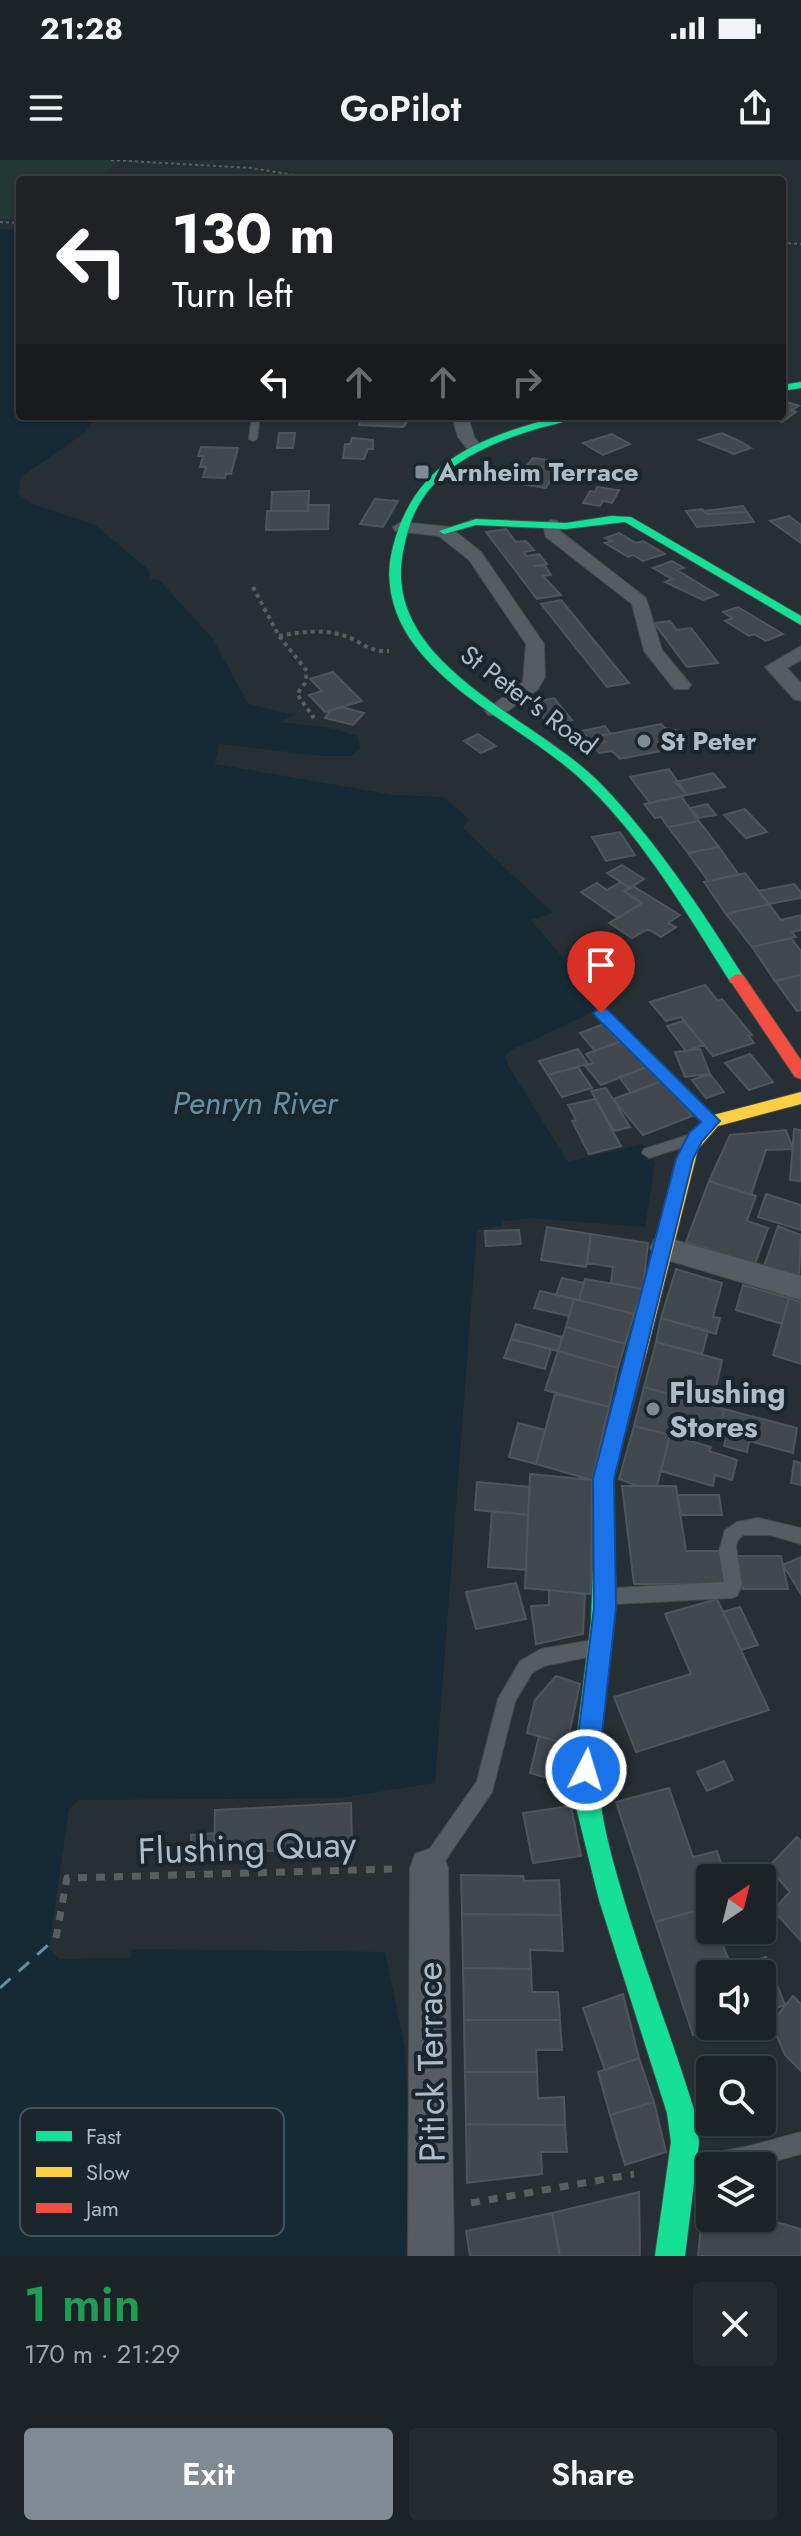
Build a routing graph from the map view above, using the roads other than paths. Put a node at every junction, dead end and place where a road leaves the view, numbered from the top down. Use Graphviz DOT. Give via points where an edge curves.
graph roads {
  1 [pos="255,420"];
  2 [pos="461,420"];
  3 [pos="556,420"];
  4 [pos="253,439"];
  5 [pos="474,448"];
  6 [pos="551,525"];
  7 [pos="401,527"];
  8 [pos="444,531"];
  9 [pos="801,621"];
  10 [pos="801,652"];
  11 [pos="681,685"];
  12 [pos="801,695"];
  13 [pos="495,711"];
  14 [pos="601,1013"];
  15 [pos="801,1073"];
  16 [pos="801,1098"];
  17 [pos="712,1121"];
  18 [pos="696,1137"];
  19 [pos="649,1153"];
  20 [pos="664,1248"];
  21 [pos="801,1288"];
  22 [pos="801,1536"];
  23 [pos="606,1596"];
  24 [pos="601,1648"];
  25 [pos="429,1868"];
  26 [pos="801,2143"];
  27 [pos="683,2169"];
  28 [pos="431,2256"];
  29 [pos="670,2256"];
  1 -- 4 [label="lane"];
  2 -- 5 [label="street"];
  3 -- 5 [label="street, St Peter's Road"];
  5 -- 7 [label="street, St Peter's Road" via="428,483"];
  6 -- 8 [label="street" via="487,518"];
  6 -- 9 [label="street" via="611,517 634,522"];
  6 -- 11 [label="street" via="552,533 640,602 653,651"];
  7 -- 8 [label="street"];
  7 -- 13 [label="street, St Peter's Road" via="392,573 404,624 458,683"];
  8 -- 13 [label="street" via="482,564 535,644 531,685"];
  10 -- 12 [label="street" via="775,667"];
  13 -- 15 [label="street, St Peter's Road" via="573,766 610,800"];
  14 -- 17 [label="lane"];
  16 -- 17 [label="street"];
  17 -- 18 [label="street"];
  18 -- 19 [label="lane"];
  18 -- 20 [label="street" via="684,1159"];
  20 -- 21 [label="street"];
  20 -- 23 [label="street" via="603,1479"];
  22 -- 23 [label="lane" via="765,1526 736,1531 728,1548 731,1590"];
  23 -- 24 [label="street"];
  24 -- 25 [label="lane" via="541,1658 526,1667 507,1699 485,1785"];
  24 -- 27 [label="street" via="587,1752 591,1822 617,1922 671,2076 685,2142"];
  25 -- 28 [label="street, Pitick Terrace"];
  26 -- 27 [label="lane"];
  27 -- 29 [label="street"];
}
